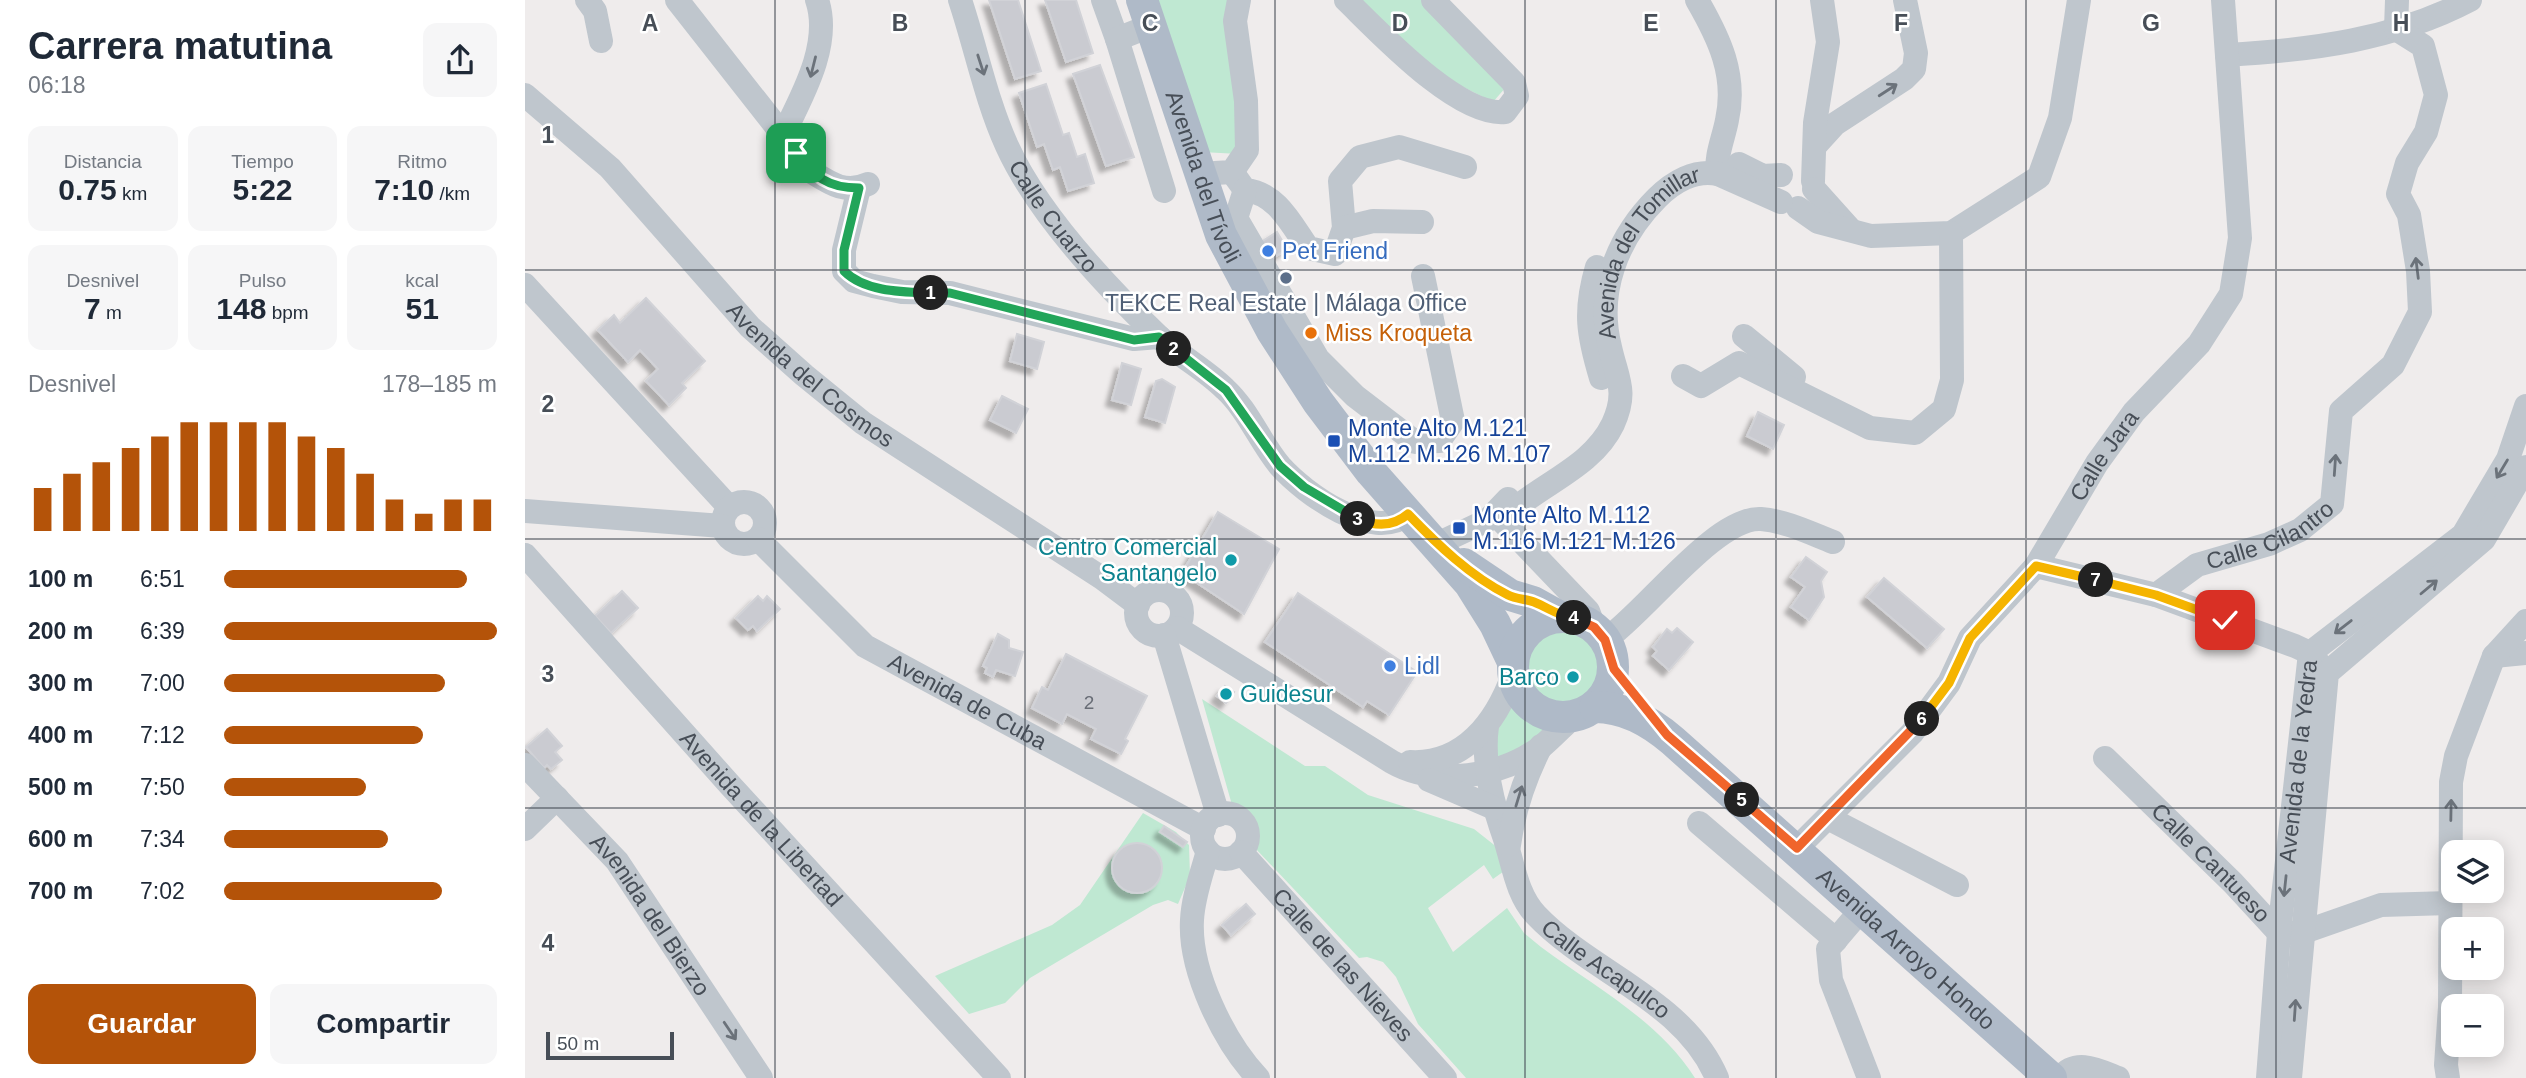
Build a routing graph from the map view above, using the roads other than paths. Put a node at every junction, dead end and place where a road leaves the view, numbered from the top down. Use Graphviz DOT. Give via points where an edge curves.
graph roads {
  1 [pos="587,0"];
  2 [pos="677,0"];
  3 [pos="817,0"];
  4 [pos="960,0"];
  5 [pos="1103,0"];
  6 [pos="1239,0"];
  7 [pos="1346,0"];
  8 [pos="1433,0"];
  9 [pos="1697,0"];
  10 [pos="1822,0"];
  11 [pos="1905,0"];
  12 [pos="2078,0"];
  13 [pos="2223,0"];
  14 [pos="2397,0"];
  15 [pos="2470,0"];
  16 [pos="1146,13"];
  17 [pos="2396,29"];
  18 [pos="1117,39"];
  19 [pos="601,41"];
  20 [pos="2227,55"];
  21 [pos="525,95"];
  22 [pos="1850,113"];
  23 [pos="1816,123"];
  24 [pos="783,135"];
  25 [pos="1718,165"];
  26 [pos="1465,167"];
  27 [pos="1785,173"];
  28 [pos="1200,174"];
  29 [pos="1238,181"];
  30 [pos="1813,185"];
  31 [pos="1164,191"];
  32 [pos="1789,205"];
  33 [pos="1422,222"];
  34 [pos="1344,228"];
  35 [pos="1853,231"];
  36 [pos="1951,233"];
  37 [pos="1423,276"];
  38 [pos="525,285"];
  39 [pos="1744,336"];
  40 [pos="1159,337"];
  41 [pos="1682,376"];
  42 [pos="2526,406"];
  43 [pos="1870,428"];
  44 [pos="2526,467"];
  45 [pos="525,511"];
  46 [pos="1408,514"];
  47 [pos="725,517"];
  48 [pos="1488,520"];
  49 [pos="758,539"];
  50 [pos="1833,541"];
  51 [pos="1437,544"];
  52 [pos="525,555"];
  53 [pos="2036,566"];
  54 [pos="2156,595"];
  55 [pos="1138,605"];
  56 [pos="1546,616"];
  57 [pos="2526,621"];
  58 [pos="1170,631"];
  59 [pos="1604,645"];
  60 [pos="2310,653"];
  61 [pos="2526,653"];
  62 [pos="2494,656"];
  63 [pos="1513,668"];
  64 [pos="2327,673"];
  65 [pos="1584,712"];
  66 [pos="1487,726"];
  67 [pos="1667,735"];
  68 [pos="1542,747"];
  69 [pos="1377,751"];
  70 [pos="2105,758"];
  71 [pos="525,765"];
  72 [pos="1489,771"];
  73 [pos="1423,775"];
  74 [pos="557,798"];
  75 [pos="1494,808"];
  76 [pos="1828,818"];
  77 [pos="1699,823"];
  78 [pos="525,829"];
  79 [pos="1210,831"];
  80 [pos="2451,840"];
  81 [pos="1797,848"];
  82 [pos="1509,850"];
  83 [pos="1241,852"];
  84 [pos="1957,885"];
  85 [pos="2450,903"];
  86 [pos="1862,909"];
  87 [pos="2290,933"];
  88 [pos="1836,940"];
  89 [pos="761,1078"];
  90 [pos="999,1078"];
  91 [pos="1258,1078"];
  92 [pos="1445,1078"];
  93 [pos="1717,1078"];
  94 [pos="1869,1078"];
  95 [pos="2051,1078"];
  96 [pos="2060,1078"];
  97 [pos="2118,1078"];
  98 [pos="2268,1078"];
  99 [pos="2290,1078"];
  100 [pos="2448,1078"];
  1 -- 19 [label="street" via="595,11"];
  2 -- 24 [label="street"];
  3 -- 24 [label="street, one-way" via="821,11 815,70"];
  4 -- 40 [label="street, Calle Cuarzo, one-way" via="1007,146 1082,256"];
  5 -- 18 [label="street"];
  6 -- 29 [label="street" via="1235,21 1246,101 1247,150"];
  7 -- 8 [label="street" via="1402,55 1470,106 1505,112 1517,96 1514,83"];
  9 -- 25 [label="street" via="1731,79 1732,98"];
  10 -- 23 [label="street" via="1828,42"];
  22 -- 11 [label="street, one-way" via="1914,69 1916,53"];
  12 -- 36 [label="street, Avenida del Tomillar" via="2060,118 2039,177"];
  13 -- 20 [label="street, Calle Jara"];
  14 -- 17 [label="street"];
  15 -- 17 [label="street" via="2442,15"];
  16 -- 18 [label="street"];
  16 -- 28 [label="main road, Avenida del Tívoli"];
  17 -- 20 [label="street" via="2359,41 2295,51"];
  54 -- 17 [label="street, Calle Cilantro, one-way" via="2197,565 2300,530 2332,504 2341,411 2393,365 2420,312 2419,271 2409,215 2398,194 2407,163 2426,132 2436,95 2423,46"];
  18 -- 31 [label="street"];
  20 -- 53 [label="street, Calle Jara" via="2240,238 2231,294 2199,344 2134,412 2097,463"];
  21 -- 55 [label="street, Avenida del Cosmos" via="610,168 750,327 804,375 863,423"];
  22 -- 23 [label="street"];
  22 -- 23 [label="street"];
  23 -- 27 [label="street"];
  23 -- 30 [label="street"];
  24 -- 40 [label="street" via="812,172 836,188 864,186 844,250 844,271 854,281 902,292 950,293 1134,340"];
  25 -- 27 [label="street" via="1763,176"];
  25 -- 32 [label="street, Avenida del Tomillar"];
  25 -- 48 [label="street" via="1707,156 1671,168 1646,186 1619,221 1600,257 1588,304 1588,335 1606,397 1605,411 1582,443"];
  25 -- 59 [label="street, Avenida del Tomillar" via="1676,182 1650,204 1632,228 1609,278 1604,317 1622,391 1607,434 1590,455 1505,518 1503,525 1588,611"];
  26 -- 34 [label="street" via="1399,147 1360,157 1340,181"];
  27 -- 30 [label="street" via="1806,173"];
  27 -- 32 [label="street" via="1776,192"];
  28 -- 29 [label="street"];
  28 -- 46 [label="main road, Avenida del Tívoli" via="1221,235 1272,331 1318,402"];
  29 -- 34 [label="street" via="1272,199 1308,248 1335,254"];
  29 -- 37 [label="street" via="1237,218 1318,359 1355,396 1415,442 1439,441 1453,421"];
  30 -- 32 [label="street" via="1811,200"];
  30 -- 35 [label="street" via="1830,210"];
  32 -- 35 [label="street, Avenida del Tomillar" via="1818,222"];
  33 -- 34 [label="street" via="1373,221"];
  35 -- 36 [label="street, Avenida del Tomillar" via="1887,237"];
  36 -- 43 [label="street" via="1952,380 1944,409 1915,433"];
  38 -- 47 [label="street"];
  39 -- 43 [label="street" via="1776,365"];
  40 -- 46 [label="street, Calle Cuarzo" via="1226,390 1280,466 1304,487 1365,522 1393,523"];
  41 -- 43 [label="street" via="1701,386 1739,363"];
  42 -- 60 [label="street, Avenida de la Yedra, one-way" via="2508,459 2463,535"];
  64 -- 44 [label="street, Avenida de la Yedra, one-way" via="2484,539"];
  45 -- 47 [label="street"];
  46 -- 51 [label="main road, Avenida del Tívoli"];
  47 -- 49 [label="street" via="731,540 739,544"];
  47 -- 49 [label="street" via="742,501 756,505 765,521"];
  48 -- 51 [label="street"];
  48 -- 56 [label="street" via="1539,573"];
  49 -- 79 [label="street, Avenida de Cuba" via="865,646"];
  50 -- 59 [label="street" via="1759,519 1728,527"];
  51 -- 56 [label="main road, Avenida del Tívoli"];
  51 -- 63 [label="main road, Avenida del Tívoli" via="1495,624"];
  52 -- 90 [label="street, Avenida de la Libertad"];
  53 -- 54 [label="street"];
  53 -- 76 [label="street, Calle Jara" via="1970,638 1949,683 1912,733"];
  54 -- 60 [label="street"];
  55 -- 58 [label="street" via="1144,631 1151,635"];
  55 -- 58 [label="street" via="1151,592 1169,592 1176,597 1182,608"];
  56 -- 59 [label="main road" via="1572,617"];
  56 -- 63 [label="main road" via="1520,641"];
  57 -- 62 [label="street"];
  58 -- 69 [label="street"];
  58 -- 79 [label="street"];
  59 -- 65 [label="main road" via="1609,690"];
  59 -- 67 [label="main road, Avenida Arroyo Hondo"];
  60 -- 64 [label="street"];
  60 -- 87 [label="street, Avenida de la Yedra, one-way"];
  61 -- 62 [label="street"];
  80 -- 62 [label="street, one-way" via="2456,756"];
  63 -- 65 [label="main road" via="1517,688 1534,709 1546,715"];
  63 -- 66 [label="street"];
  64 -- 87 [label="street, Avenida de la Yedra"];
  65 -- 67 [label="main road, Avenida Arroyo Hondo" via="1611,707"];
  65 -- 68 [label="street"];
  66 -- 69 [label="street" via="1457,752 1432,762 1404,762"];
  66 -- 72 [label="street, Calle Acapulco"];
  67 -- 81 [label="main road, Avenida Arroyo Hondo"];
  68 -- 72 [label="street"];
  82 -- 68 [label="street, one-way" via="1513,813"];
  69 -- 73 [label="street"];
  70 -- 87 [label="street, Calle Cantueso"];
  71 -- 74 [label="street, Avenida del Bierzo"];
  72 -- 73 [label="street"];
  72 -- 75 [label="street, Calle Acapulco"];
  73 -- 75 [label="street" via="1440,787"];
  74 -- 78 [label="street"];
  74 -- 89 [label="street, Avenida del Bierzo, one-way" via="617,861"];
  75 -- 82 [label="street, Calle Acapulco"];
  76 -- 81 [label="street, Calle Jara"];
  76 -- 84 [label="street"];
  77 -- 88 [label="street"];
  79 -- 83 [label="street" via="1226,859"];
  79 -- 83 [label="street, Avenida de Cuba" via="1232,814 1244,823 1248,838"];
  79 -- 91 [label="street" via="1192,920 1196,951 1222,1030"];
  81 -- 86 [label="main road, Avenida Arroyo Hondo"];
  82 -- 93 [label="street, Calle Acapulco" via="1517,882 1534,914 1662,1009 1708,1056"];
  83 -- 92 [label="street, Calle de las Nieves"];
  85 -- 87 [label="street" via="2381,905"];
  85 -- 100 [label="street"];
  86 -- 88 [label="street"];
  86 -- 95 [label="main road, Avenida Arroyo Hondo"];
  87 -- 98 [label="street, Avenida de la Yedra"];
  99 -- 87 [label="street, Avenida de la Yedra, one-way"];
  88 -- 94 [label="street" via="1828,949 1831,980"];
  96 -- 97 [label="street" via="2066,1070 2085,1066"];
}
